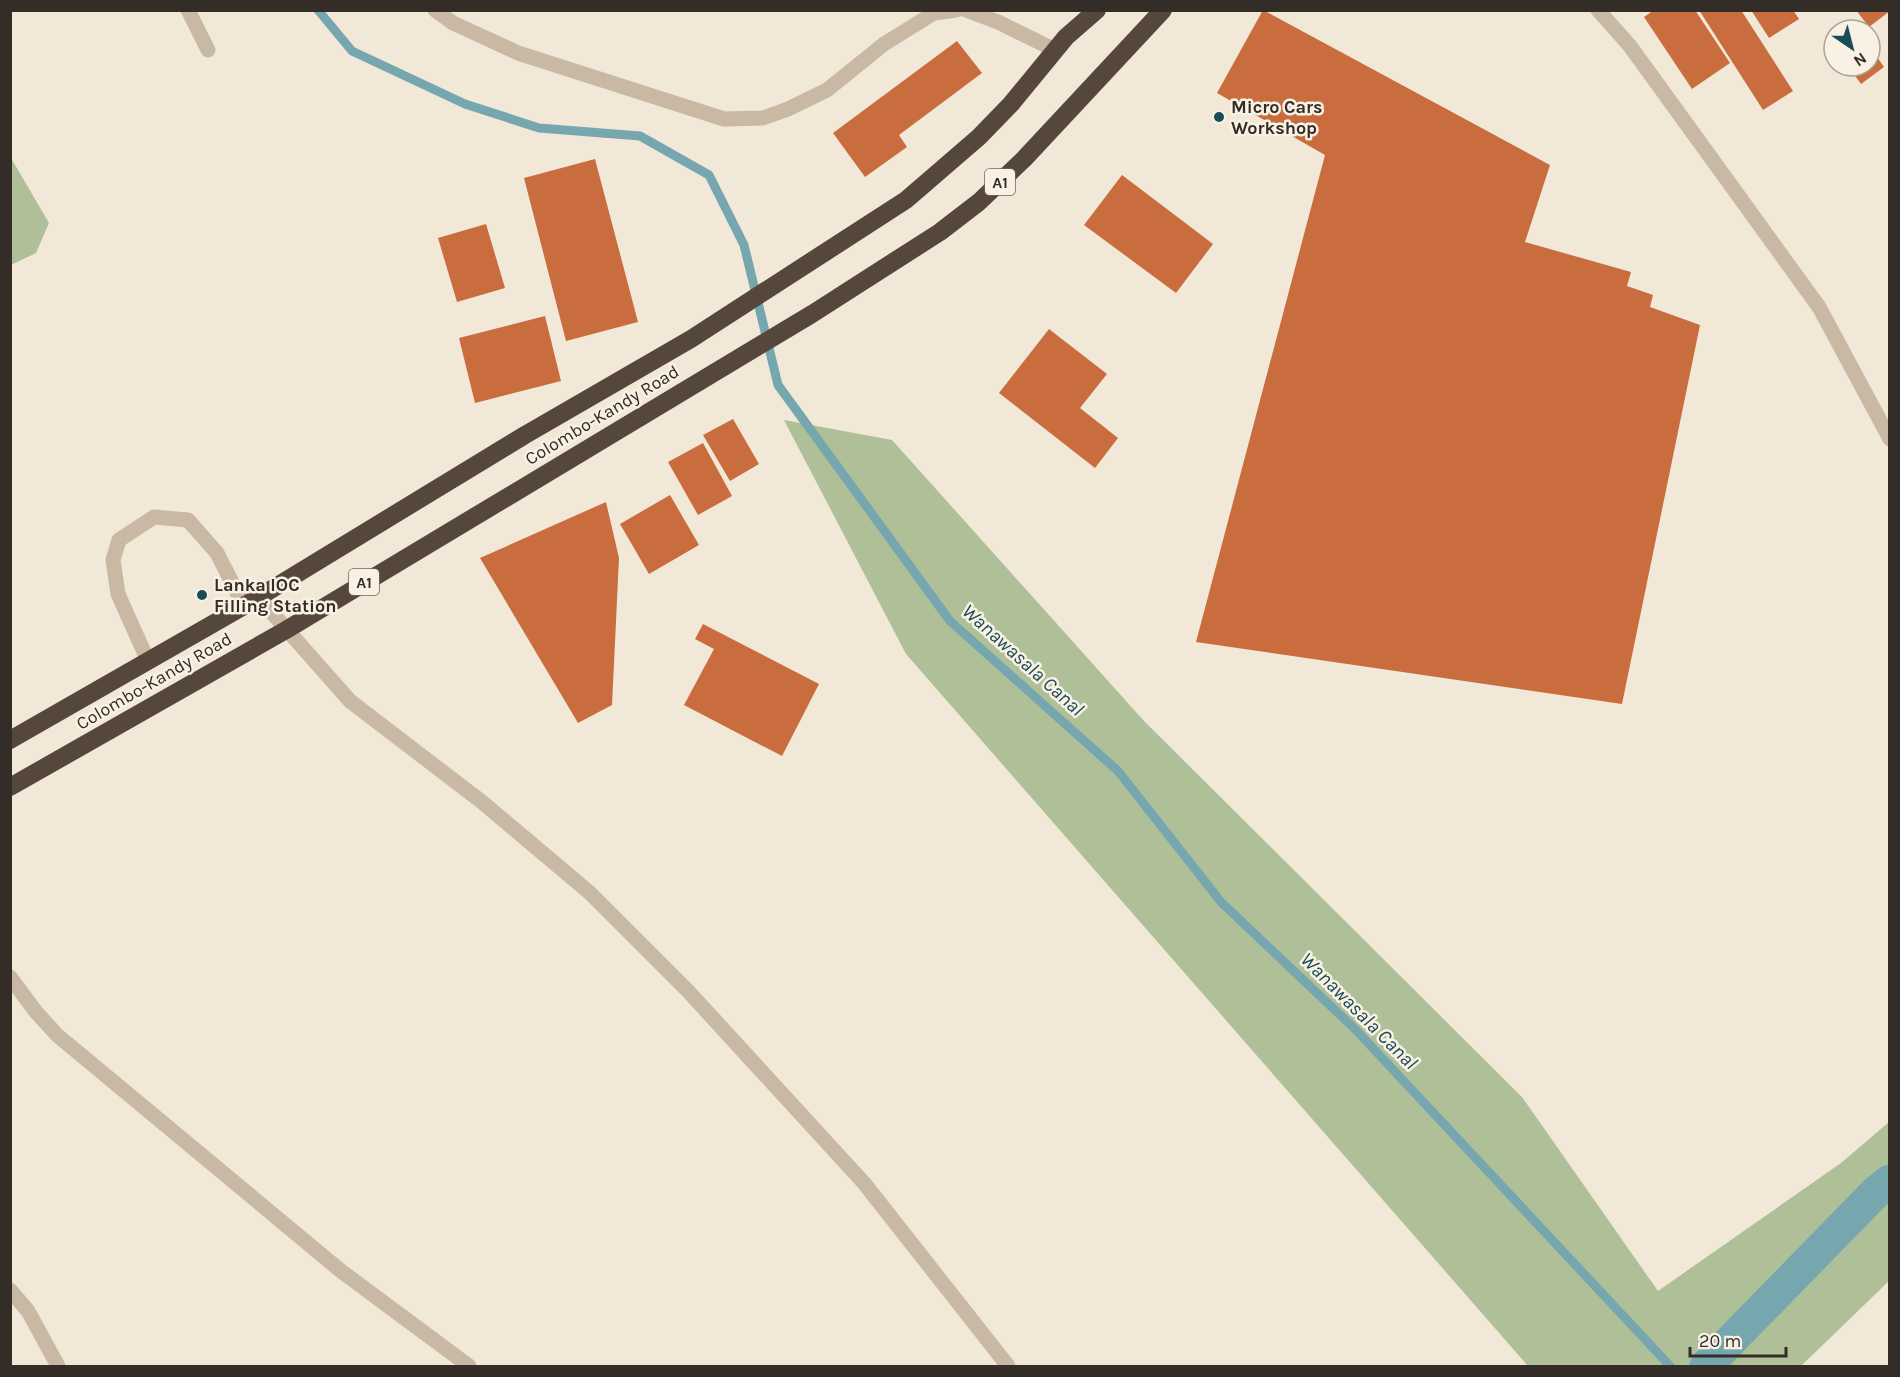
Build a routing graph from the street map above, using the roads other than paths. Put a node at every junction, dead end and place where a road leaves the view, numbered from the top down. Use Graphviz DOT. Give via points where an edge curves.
graph roads {
  1 [pos="188,10"];
  2 [pos="435,10"];
  3 [pos="957,10"];
  4 [pos="966,10"];
  5 [pos="1085,10"];
  6 [pos="1097,10"];
  7 [pos="1163,10"];
  8 [pos="1598,10"];
  9 [pos="1060,43"];
  10 [pos="208,50"];
  11 [pos="1890,439"];
  12 [pos="251,601"];
  13 [pos="286,630"];
  14 [pos="148,661"];
  15 [pos="10,740"];
  16 [pos="10,787"];
  17 [pos="10,977"];
  18 [pos="10,1290"];
  19 [pos="58,1366"];
  20 [pos="469,1366"];
  21 [pos="1008,1366"];
  1 -- 10 [label="street"];
  2 -- 3 [label="street" via="453,23 518,53 724,119 764,118 788,109 826,90 884,44 934,13"];
  4 -- 9 [label="street"];
  5 -- 9 [label="highway"];
  6 -- 9 [label="highway, Colombo-Kandy Road / A1"];
  7 -- 13 [label="highway, Colombo-Kandy Road / A1" via="1024,159 940,232 812,314"];
  8 -- 11 [label="street" via="1630,46 1819,307"];
  9 -- 12 [label="highway, Colombo-Kandy Road / A1" via="979,137 906,200 691,339"];
  12 -- 13 [label="street"];
  12 -- 14 [label="highway, Colombo-Kandy Road / A1"];
  12 -- 14 [label="street" via="218,553 188,520 154,517 119,540 113,560 118,594"];
  13 -- 16 [label="highway, Colombo-Kandy Road / A1"];
  13 -- 21 [label="street" via="350,701 482,802 590,893 688,991 864,1183"];
  14 -- 15 [label="highway, Colombo-Kandy Road / A1"];
  17 -- 20 [label="street" via="57,1035 341,1270"];
  18 -- 19 [label="street" via="28,1311"];
}
